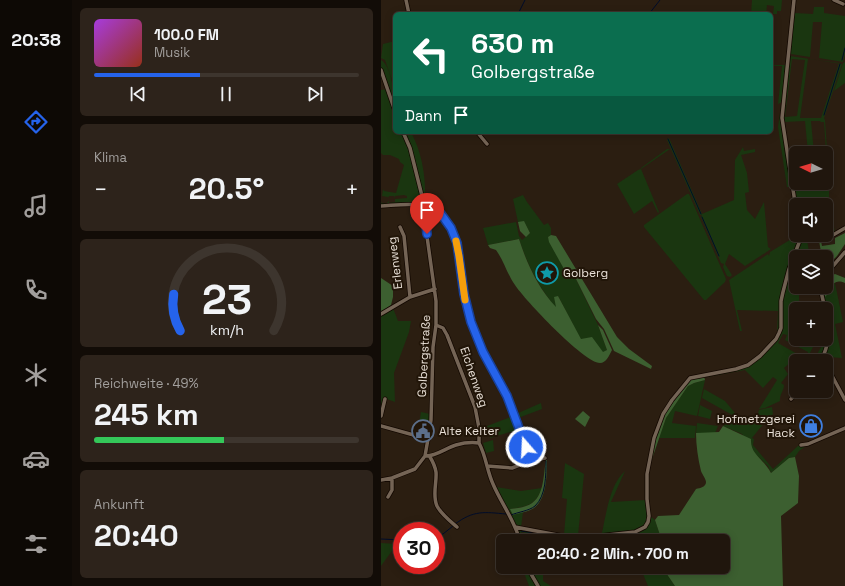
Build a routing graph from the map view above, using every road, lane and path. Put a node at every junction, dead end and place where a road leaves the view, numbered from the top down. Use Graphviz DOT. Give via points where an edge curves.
graph roads {
  1 [pos="406,0"];
  2 [pos="794,0"];
  3 [pos="834,0"];
  4 [pos="843,4"];
  5 [pos="409,12"];
  6 [pos="381,70"];
  7 [pos="393,105"];
  8 [pos="404,134"];
  9 [pos="479,134"];
  10 [pos="487,144"];
  11 [pos="794,198"];
  12 [pos="423,205"];
  13 [pos="381,206"];
  14 [pos="400,227"];
  15 [pos="845,228"];
  16 [pos="833,235"];
  17 [pos="800,242"];
  18 [pos="845,252"];
  19 [pos="833,266"];
  20 [pos="435,289"];
  21 [pos="409,297"];
  22 [pos="381,314"];
  23 [pos="436,325"];
  24 [pos="833,378"];
  25 [pos="385,399"];
  26 [pos="845,400"];
  27 [pos="381,416"];
  28 [pos="381,426"];
  29 [pos="845,428"];
  30 [pos="428,439"];
  31 [pos="479,443"];
  32 [pos="801,445"];
  33 [pos="425,456"];
  34 [pos="430,457"];
  35 [pos="545,458"];
  36 [pos="530,461"];
  37 [pos="487,466"];
  38 [pos="392,478"];
  39 [pos="381,480"];
  40 [pos="388,497"];
  41 [pos="457,527"];
  42 [pos="515,527"];
  43 [pos="518,534"];
  44 [pos="531,574"];
  45 [pos="538,586"];
  1 -- 5 [label="street"];
  2 -- 11 [label="street" via="782,118"];
  3 -- 4 [label="street"];
  6 -- 7 [label="street"];
  8 -- 12 [label="street, Golbergstraße" via="410,148"];
  9 -- 10 [label="street"];
  12 -- 13 [label="street"];
  12 -- 20 [label="street, Golbergstraße"];
  12 -- 36 [label="street" via="441,214 451,228 457,243 470,319 483,352 507,396"];
  14 -- 21 [label="street, Erlenweg" via="404,236"];
  15 -- 16 [label="street"];
  17 -- 42 [label="street" via="783,292 781,328 776,338 748,365 690,378 663,414 654,438 647,474 649,516 645,526 635,532 589,537 563,536"];
  18 -- 19 [label="street"];
  20 -- 21 [label="street"];
  20 -- 23 [label="street, Golbergstraße"];
  21 -- 22 [label="street"];
  23 -- 30 [label="street, Golbergstraße"];
  23 -- 31 [label="street, Eichenweg" via="443,328 449,338 475,407"];
  24 -- 26 [label="street"];
  25 -- 27 [label="street"];
  28 -- 30 [label="street"];
  29 -- 32 [label="street"];
  30 -- 33 [label="street, Golbergstraße"];
  31 -- 34 [label="street" via="455,445"];
  31 -- 37 [label="street, Eichenweg"];
  33 -- 34 [label="street"];
  33 -- 38 [label="street" via="415,468"];
  34 -- 41 [label="street" via="436,473 434,492 437,506"];
  35 -- 36 [label="street"];
  36 -- 37 [label="street" via="511,468"];
  37 -- 42 [label="street, Eichenweg" via="498,495"];
  38 -- 39 [label="street"];
  38 -- 40 [label="street" via="392,490"];
  42 -- 43 [label="street, Eichenweg"];
  44 -- 45 [label="street"];
}
